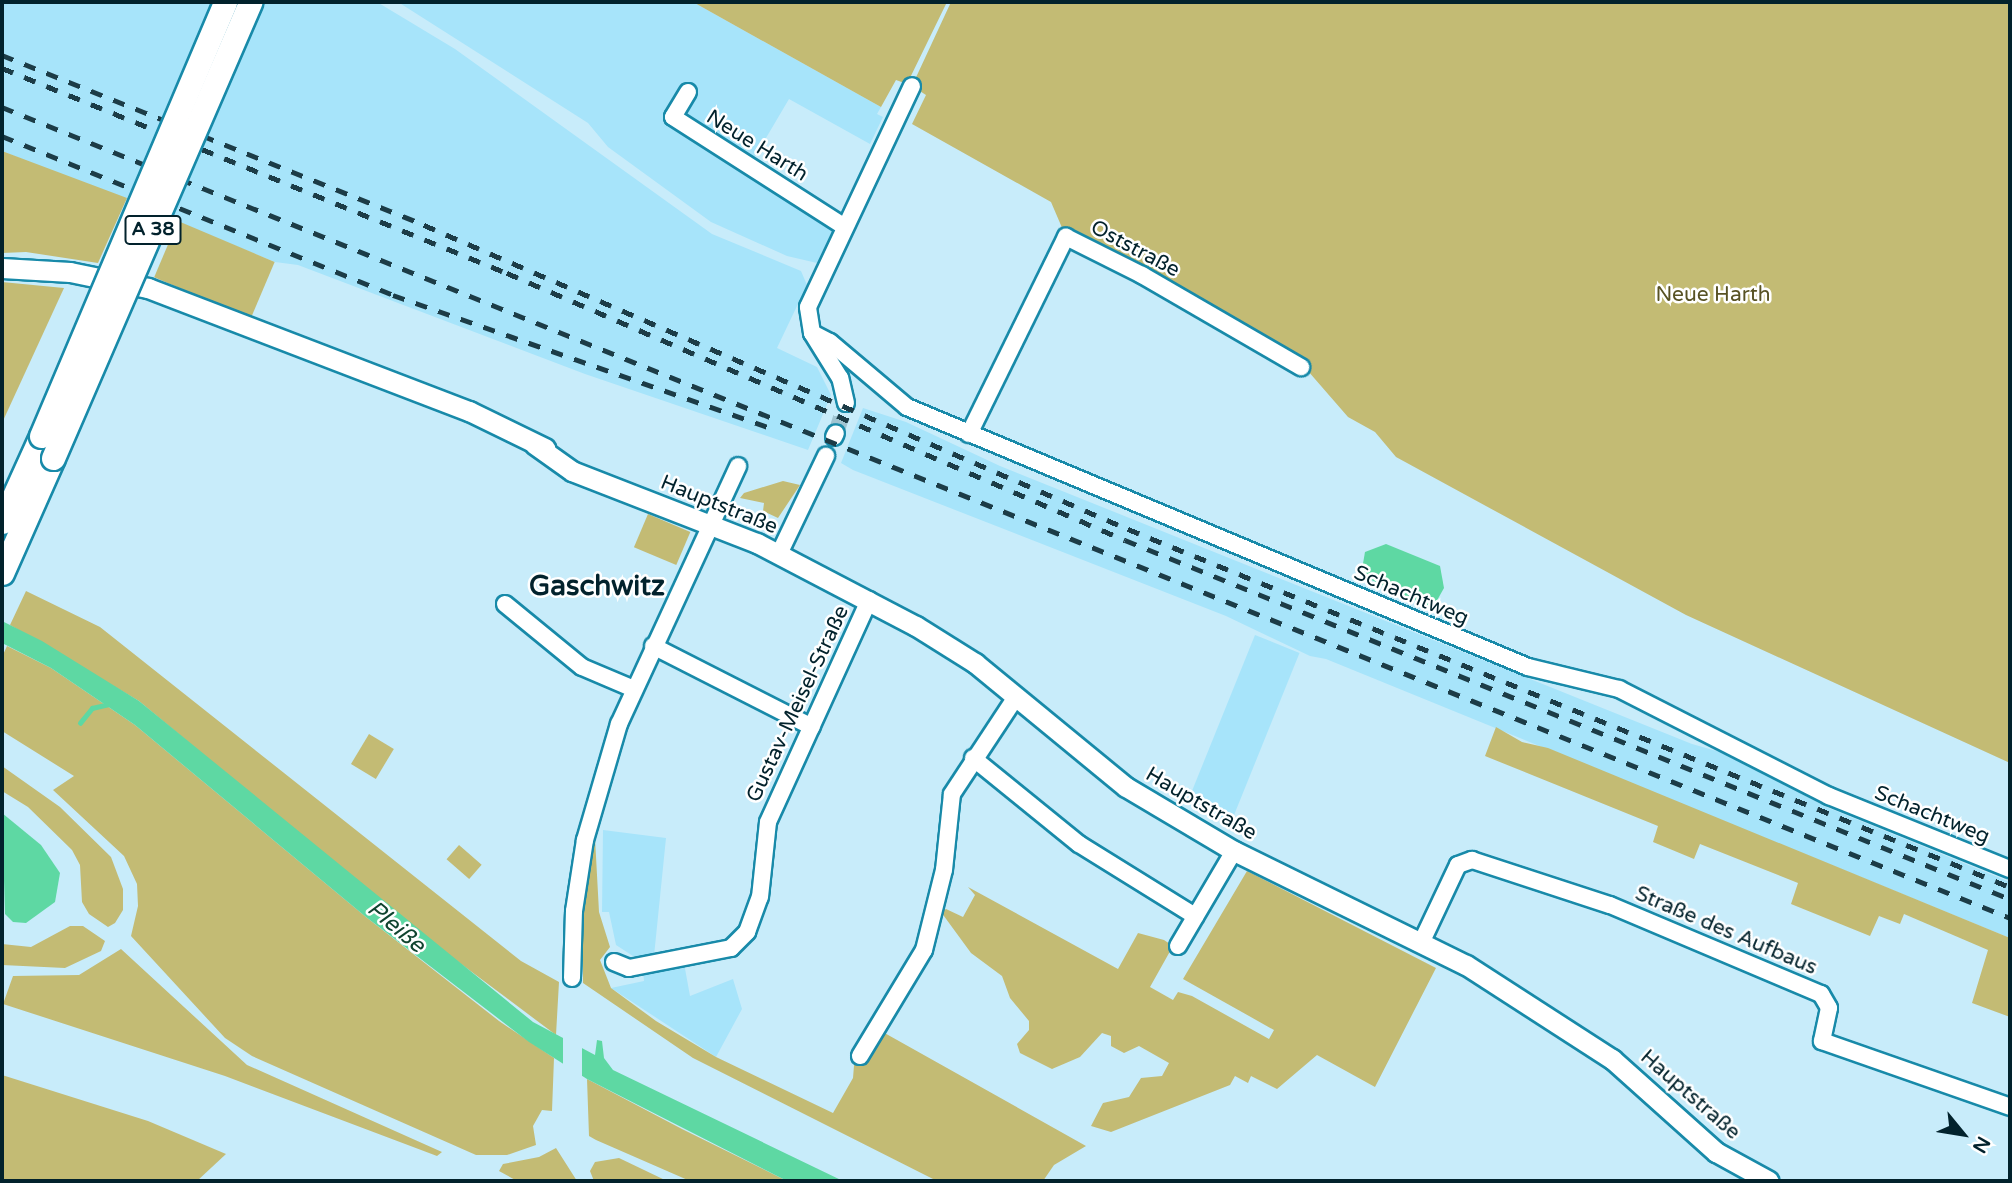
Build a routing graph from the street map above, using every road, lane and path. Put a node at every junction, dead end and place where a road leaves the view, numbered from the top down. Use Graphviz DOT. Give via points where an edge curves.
graph roads {
  1 [pos="225,2"];
  2 [pos="250,2"];
  3 [pos="912,86"];
  4 [pos="688,92"];
  5 [pos="845,227"];
  6 [pos="2,268"];
  7 [pos="812,333"];
  8 [pos="1301,367"];
  9 [pos="846,403"];
  10 [pos="969,434"];
  11 [pos="826,456"];
  12 [pos="738,466"];
  13 [pos="2,522"];
  14 [pos="712,523"];
  15 [pos="779,554"];
  16 [pos="2,573"];
  17 [pos="869,600"];
  18 [pos="505,604"];
  19 [pos="653,646"];
  20 [pos="634,689"];
  21 [pos="1016,697"];
  22 [pos="812,727"];
  23 [pos="973,758"];
  24 [pos="1234,850"];
  25 [pos="2010,869"];
  26 [pos="1195,916"];
  27 [pos="1422,941"];
  28 [pos="1178,946"];
  29 [pos="614,962"];
  30 [pos="572,978"];
  31 [pos="860,1056"];
  32 [pos="2010,1107"];
  33 [pos="1769,1181"];
  1 -- 13 [label="highway, A 38, bridge"];
  2 -- 16 [label="highway, A 38, bridge"];
  3 -- 5 [label="street"];
  4 -- 5 [label="street, Neue Harth" via="673,117"];
  5 -- 7 [label="street" via="808,307"];
  6 -- 14 [label="main road, Hauptstraße" via="70,272 148,288 469,411 575,462 602,482"];
  7 -- 9 [label="street" via="840,378"];
  7 -- 10 [label="street, Schachtweg" via="830,342 907,407"];
  8 -- 10 [label="street, Oststraße" via="1142,275 1066,237"];
  10 -- 25 [label="street, Schachtweg" via="1528,667 1619,689 1829,796"];
  11 -- 15 [label="street"];
  12 -- 14 [label="street"];
  14 -- 15 [label="main road, Hauptstraße"];
  14 -- 19 [label="street"];
  15 -- 17 [label="main road, Hauptstraße"];
  17 -- 21 [label="main road, Hauptstraße" via="975,663"];
  17 -- 22 [label="street, Gustav-Meisel-Straße"];
  18 -- 20 [label="street" via="582,667"];
  19 -- 20 [label="street"];
  19 -- 22 [label="street"];
  20 -- 30 [label="street" via="585,840 574,911"];
  21 -- 23 [label="street"];
  21 -- 24 [label="main road, Hauptstraße" via="1126,787"];
  22 -- 29 [label="street, Gustav-Meisel-Straße" via="768,822 760,897 747,932 730,948 629,968"];
  23 -- 26 [label="street" via="1079,844"];
  23 -- 31 [label="street" via="948,808 944,870 924,950"];
  24 -- 26 [label="street"];
  24 -- 27 [label="main road, Hauptstraße"];
  26 -- 28 [label="street"];
  27 -- 32 [label="street, Straße des Aufbaus" via="1458,865 1472,860 1610,905 1821,994 1829,1007 1822,1041"];
  27 -- 33 [label="main road, Hauptstraße" via="1612,1059 1716,1152"];
}
